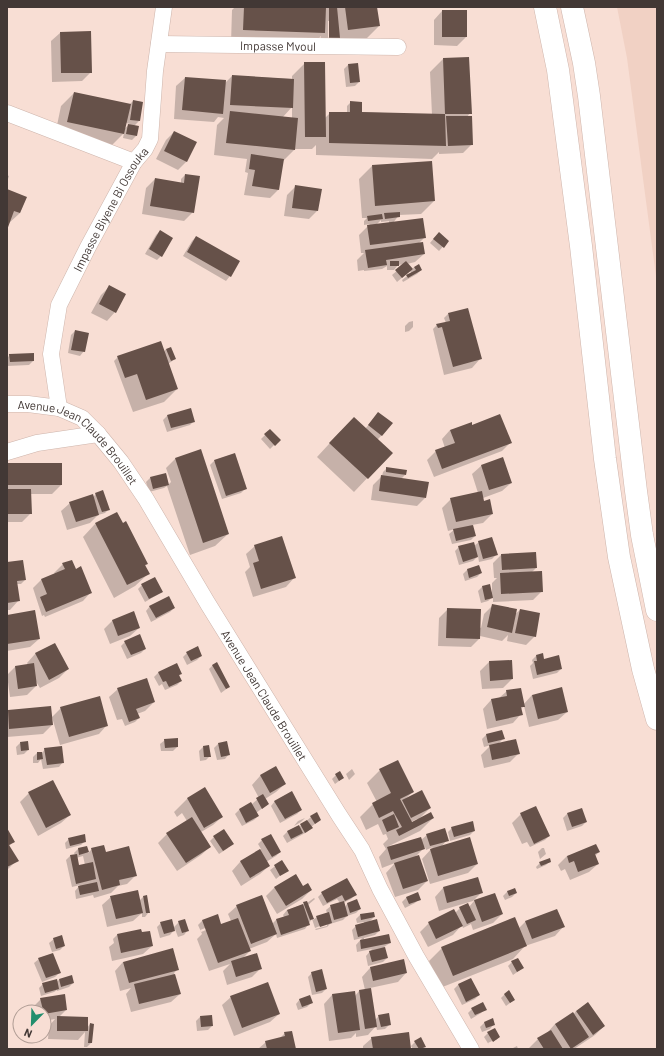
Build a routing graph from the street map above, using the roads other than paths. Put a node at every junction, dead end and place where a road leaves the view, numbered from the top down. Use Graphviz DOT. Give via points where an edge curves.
graph roads {
  1 [pos="164,7"];
  2 [pos="545,7"];
  3 [pos="572,7"];
  4 [pos="159,44"];
  5 [pos="398,47"];
  6 [pos="7,113"];
  7 [pos="134,162"];
  8 [pos="7,404"];
  9 [pos="59,408"];
  10 [pos="98,434"];
  11 [pos="7,452"];
  12 [pos="657,610"];
  13 [pos="657,719"];
  14 [pos="471,1049"];
  1 -- 4 [label="street, Impasse Biyene Bi Ossouka"];
  2 -- 13 [label="main road" via="558,70 619,557 643,669"];
  3 -- 12 [label="main road" via="589,96 637,498"];
  4 -- 5 [label="street, Impasse Mvoul"];
  4 -- 7 [label="street, Impasse Biyene Bi Ossouka" via="150,139"];
  6 -- 7 [label="street"];
  7 -- 9 [label="street, Impasse Biyene Bi Ossouka" via="59,305 51,354"];
  8 -- 9 [label="street, Avenue Jean Claude Brouillet"];
  9 -- 10 [label="street, Avenue Jean Claude Brouillet" via="82,418"];
  10 -- 11 [label="street" via="37,443"];
  10 -- 14 [label="street, Avenue Jean Claude Brouillet" via="146,499 208,604 362,850 405,936"];
}
